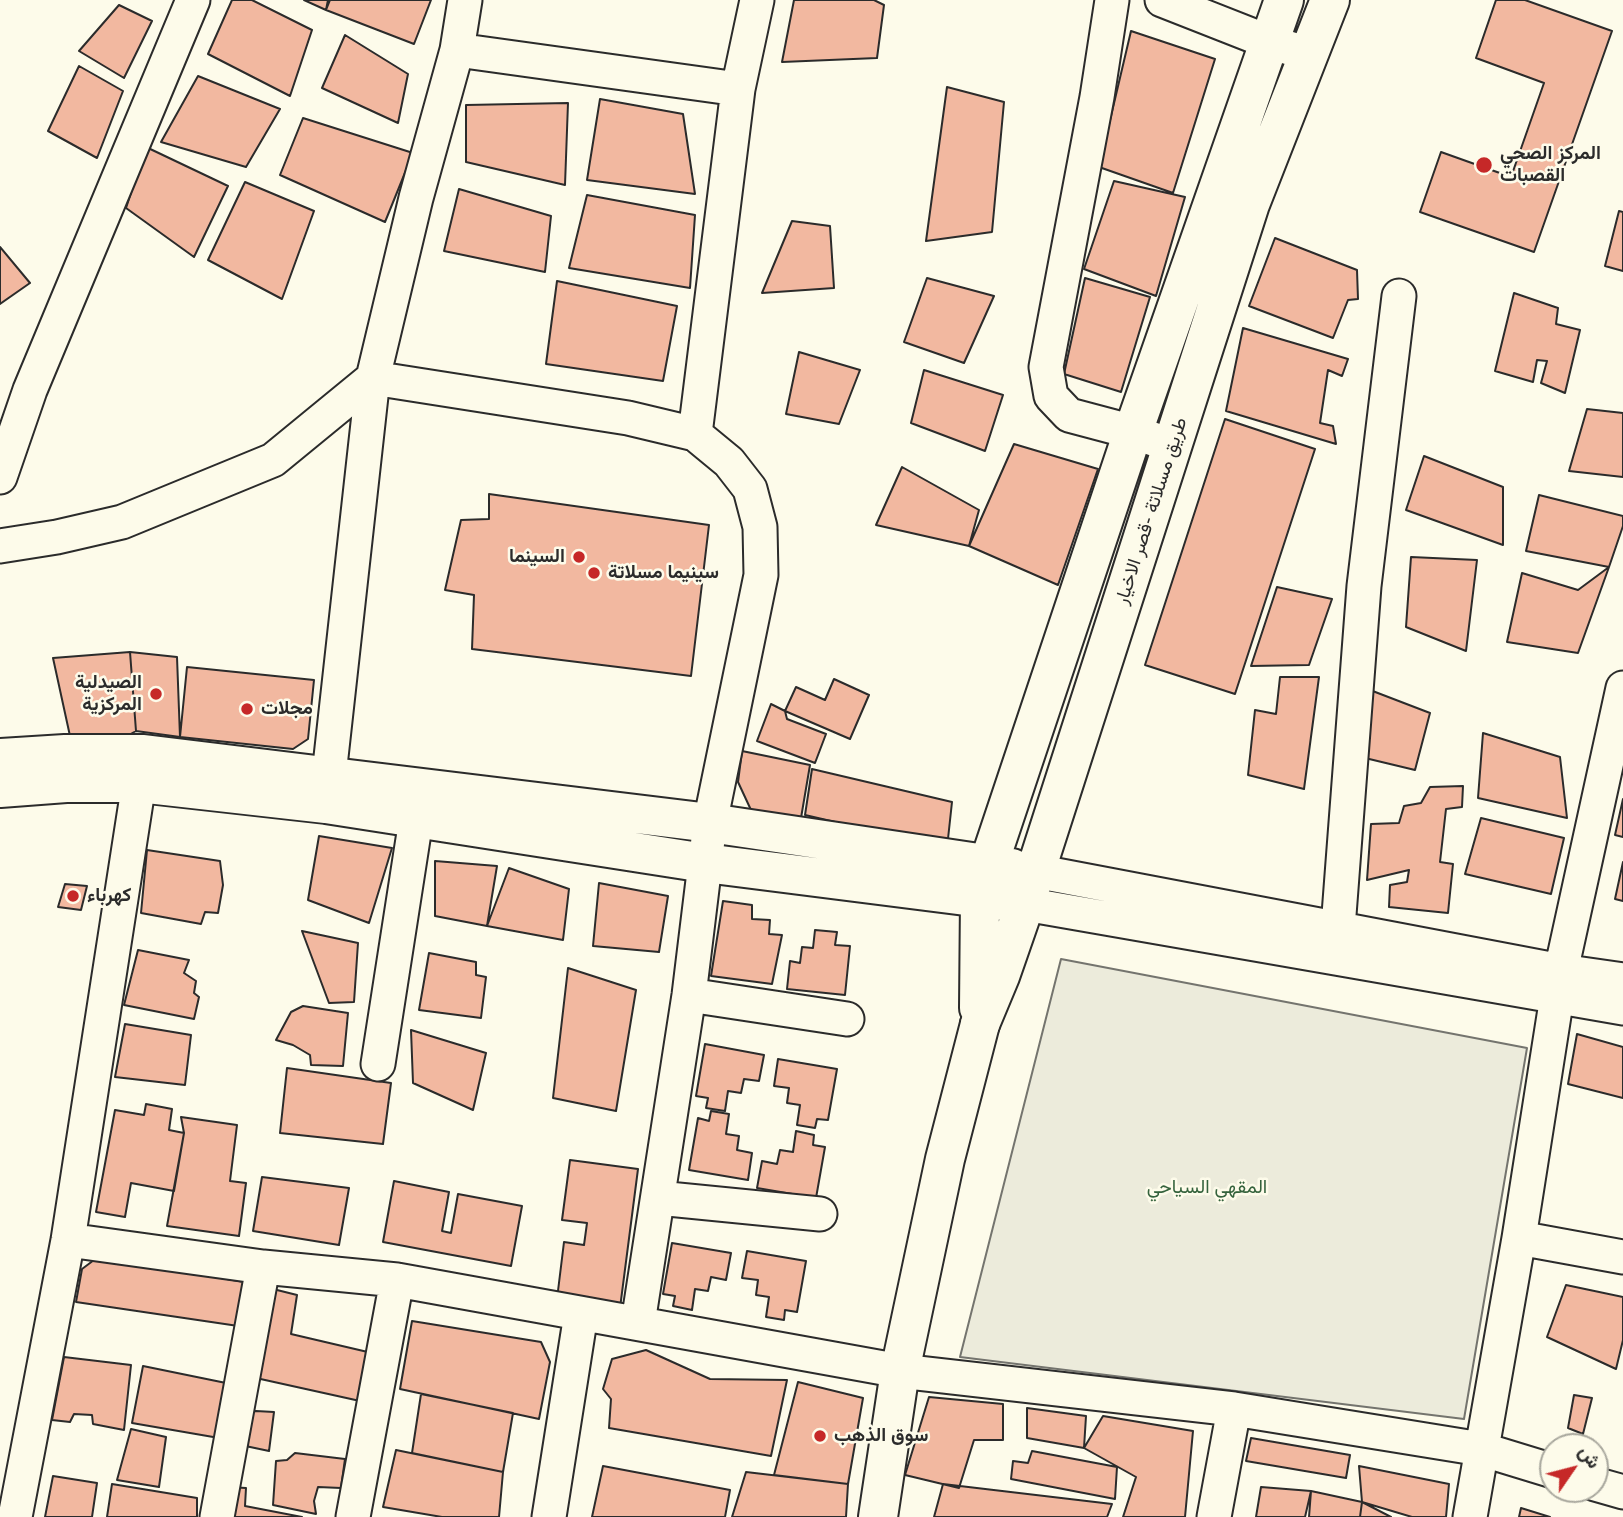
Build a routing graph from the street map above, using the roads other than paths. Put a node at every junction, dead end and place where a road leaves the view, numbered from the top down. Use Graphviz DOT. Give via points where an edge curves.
graph roads {
  1 [pos="192,0"];
  2 [pos="465,0"];
  3 [pos="757,0"];
  4 [pos="1112,0"];
  5 [pos="1162,0"];
  6 [pos="1284,0"];
  7 [pos="1330,0"];
  8 [pos="1269,42"];
  9 [pos="457,50"];
  10 [pos="1309,54"];
  11 [pos="738,89"];
  12 [pos="1399,296"];
  13 [pos="373,378"];
  14 [pos="1133,432"];
  15 [pos="695,434"];
  16 [pos="1173,446"];
  17 [pos="0,477"];
  18 [pos="0,546"];
  19 [pos="1623,688"];
  20 [pos="0,758"];
  21 [pos="141,769"];
  22 [pos="329,775"];
  23 [pos="0,788"];
  24 [pos="419,803"];
  25 [pos="710,823"];
  26 [pos="705,863"];
  27 [pos="984,882"];
  28 [pos="1030,888"];
  29 [pos="1338,928"];
  30 [pos="1623,980"];
  31 [pos="1559,984"];
  32 [pos="689,995"];
  33 [pos="1623,1008"];
  34 [pos="847,1019"];
  35 [pos="980,1024"];
  36 [pos="379,1063"];
  37 [pos="658,1198"];
  38 [pos="820,1214"];
  39 [pos="1520,1238"];
  40 [pos="68,1240"];
  41 [pos="1623,1257"];
  42 [pos="263,1267"];
  43 [pos="397,1280"];
  44 [pos="581,1314"];
  45 [pos="638,1324"];
  46 [pos="900,1371"];
  47 [pos="1234,1409"];
  48 [pos="1480,1449"];
  49 [pos="1539,1467"];
  50 [pos="15,1517"];
  51 [pos="218,1517"];
  52 [pos="353,1517"];
  53 [pos="549,1517"];
  54 [pos="878,1517"];
  55 [pos="1214,1517"];
  56 [pos="1469,1517"];
  1 -- 17 [label="street" via="30,390"];
  2 -- 9 [label="street"];
  3 -- 11 [label="street"];
  4 -- 14 [label="street" via="1046,367 1051,396 1069,415"];
  5 -- 8 [label="street"];
  6 -- 8 [label="main road"];
  7 -- 10 [label="main road, طريق مسلاتة -قصر الاخيار"];
  8 -- 10 [label="street"];
  8 -- 14 [label="main road"];
  9 -- 11 [label="street"];
  9 -- 13 [label="street"];
  10 -- 16 [label="main road, طريق مسلاتة -قصر الاخيار" via="1250,204"];
  11 -- 15 [label="street"];
  12 -- 29 [label="street" via="1364,586"];
  13 -- 15 [label="street" via="628,418"];
  13 -- 18 [label="street" via="272,460 122,522"];
  13 -- 22 [label="street"];
  14 -- 16 [label="street"];
  14 -- 27 [label="main road"];
  15 -- 25 [label="street" via="729,461 750,489 760,527 761,575"];
  16 -- 28 [label="main road, طريق مسلاتة -قصر الاخيار"];
  19 -- 31 [label="street"];
  20 -- 21 [label="main road" via="65,754"];
  21 -- 22 [label="main road"];
  21 -- 23 [label="main road" via="66,783"];
  21 -- 24 [label="main road" via="326,804"];
  21 -- 40 [label="street"];
  22 -- 24 [label="main road"];
  24 -- 25 [label="main road"];
  24 -- 26 [label="main road"];
  24 -- 36 [label="street"];
  25 -- 26 [label="street"];
  25 -- 27 [label="main road"];
  26 -- 27 [label="main road"];
  26 -- 32 [label="street"];
  27 -- 28 [label="main road"];
  27 -- 35 [label="main road"];
  28 -- 29 [label="street"];
  28 -- 31 [label="street"];
  28 -- 35 [label="main road, طريق مسلاتة -قصر الاخيار"];
  29 -- 31 [label="street"];
  30 -- 31 [label="street"];
  31 -- 33 [label="street"];
  31 -- 39 [label="street"];
  32 -- 34 [label="street"];
  32 -- 37 [label="street"];
  35 -- 46 [label="main road" via="944,1159"];
  37 -- 38 [label="street"];
  37 -- 45 [label="street"];
  39 -- 41 [label="street"];
  39 -- 48 [label="street"];
  40 -- 42 [label="street"];
  40 -- 50 [label="street"];
  42 -- 43 [label="street"];
  42 -- 51 [label="street"];
  43 -- 44 [label="street"];
  43 -- 52 [label="street"];
  44 -- 45 [label="street"];
  44 -- 53 [label="street"];
  45 -- 46 [label="street"];
  46 -- 47 [label="street"];
  46 -- 54 [label="main road"];
  47 -- 48 [label="street"];
  47 -- 55 [label="street"];
  48 -- 49 [label="street"];
  48 -- 56 [label="street"];
}
